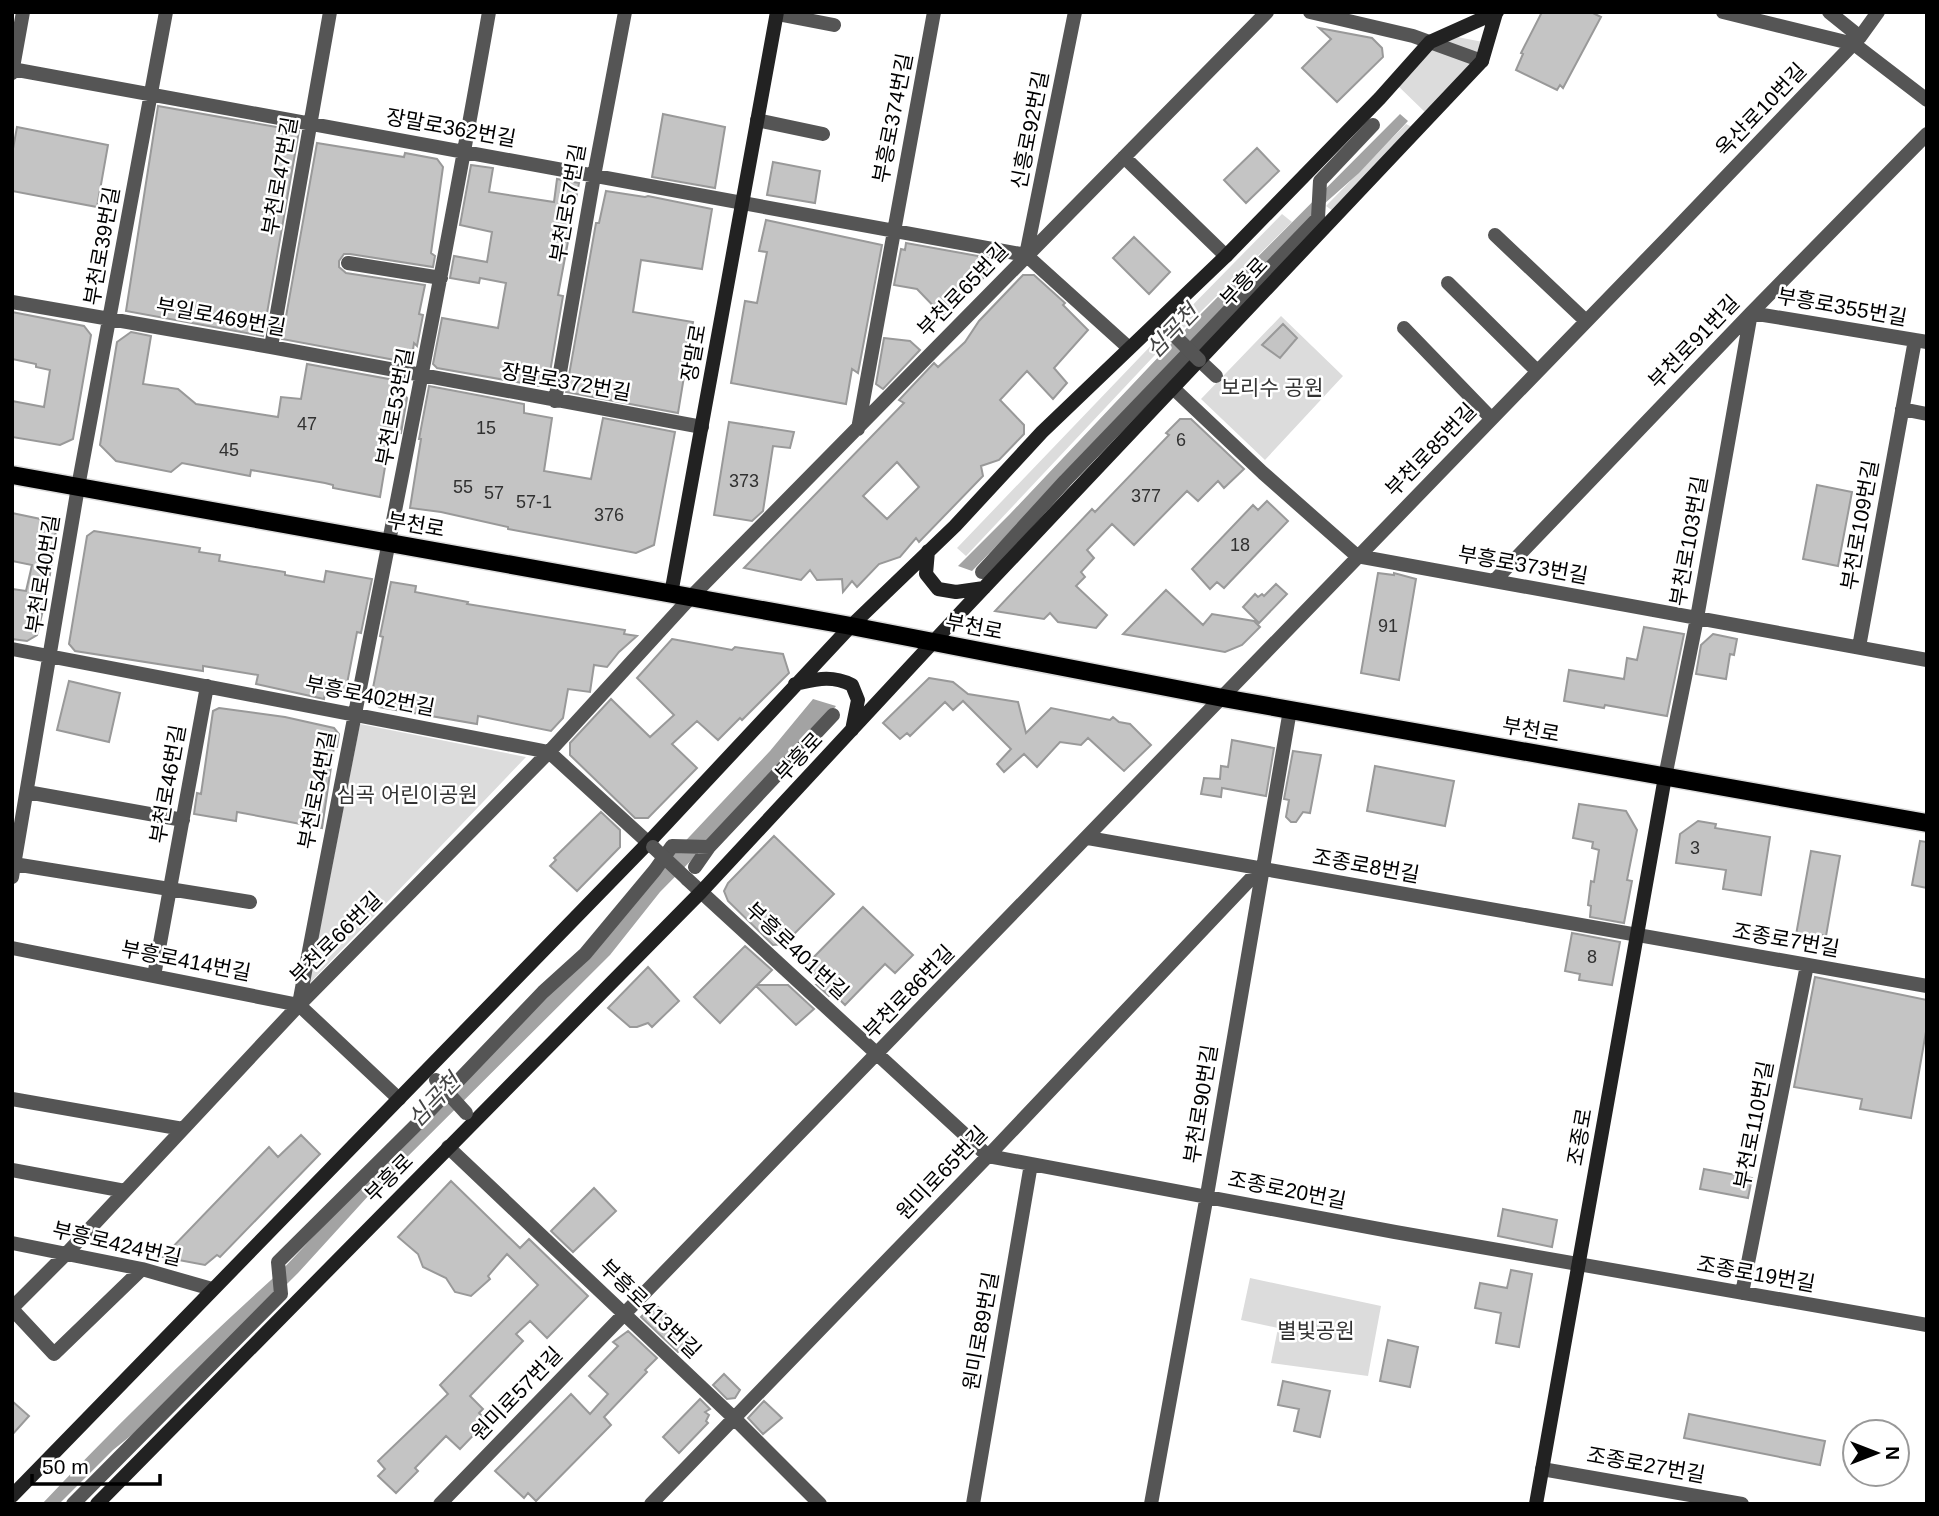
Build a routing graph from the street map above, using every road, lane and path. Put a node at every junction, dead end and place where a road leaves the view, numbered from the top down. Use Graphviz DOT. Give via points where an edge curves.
graph roads {
  1 [pos="23,12"];
  2 [pos="166,12"];
  3 [pos="330,12"];
  4 [pos="489,12"];
  5 [pos="625,12"];
  6 [pos="934,12"];
  7 [pos="1074,12"];
  8 [pos="1267,12"];
  9 [pos="1310,12"];
  10 [pos="1723,12"];
  11 [pos="1829,12"];
  12 [pos="1878,12"];
  13 [pos="777,13"];
  14 [pos="1497,13"];
  15 [pos="834,25"];
  16 [pos="1857,41"];
  17 [pos="1430,42"];
  18 [pos="1482,61"];
  19 [pos="12,70"];
  20 [pos="151,95"];
  21 [pos="1927,100"];
  22 [pos="757,120"];
  23 [pos="311,124"];
  24 [pos="1373,125"];
  25 [pos="823,134"];
  26 [pos="1927,134"];
  27 [pos="464,152"];
  28 [pos="1124,157"];
  29 [pos="594,176"];
  30 [pos="743,203"];
  31 [pos="894,231"];
  32 [pos="1302,234"];
  33 [pos="1495,235"];
  34 [pos="1671,235"];
  35 [pos="1026,255"];
  36 [pos="1226,256"];
  37 [pos="348,262"];
  38 [pos="441,278"];
  39 [pos="1448,283"];
  40 [pos="12,302"];
  41 [pos="1751,313"];
  42 [pos="110,318"];
  43 [pos="1158,320"];
  44 [pos="1586,321"];
  45 [pos="1404,328"];
  46 [pos="1921,341"];
  47 [pos="271,347"];
  48 [pos="1129,348"];
  49 [pos="1197,358"];
  50 [pos="1537,371"];
  51 [pos="1216,376"];
  52 [pos="422,377"];
  53 [pos="1173,388"];
  54 [pos="555,401"];
  55 [pos="1902,409"];
  56 [pos="1927,414"];
  57 [pos="1491,418"];
  58 [pos="702,427"];
  59 [pos="858,429"];
  60 [pos="12,475"];
  61 [pos="78,487"];
  62 [pos="389,543"];
  63 [pos="928,551"];
  64 [pos="1357,556"];
  65 [pos="982,572"];
  66 [pos="1494,581"];
  67 [pos="984,588"];
  68 [pos="671,594"];
  69 [pos="691,597"];
  70 [pos="1697,618"];
  71 [pos="851,625"];
  72 [pos="934,642"];
  73 [pos="1859,647"];
  74 [pos="12,649"];
  75 [pos="51,656"];
  76 [pos="1927,660"];
  77 [pos="796,684"];
  78 [pos="207,686"];
  79 [pos="1223,698"];
  80 [pos="1290,710"];
  81 [pos="353,715"];
  82 [pos="833,715"];
  83 [pos="852,731"];
  84 [pos="549,752"];
  85 [pos="1665,777"];
  86 [pos="27,792"];
  87 [pos="183,820"];
  88 [pos="1927,823"];
  89 [pos="1088,838"];
  90 [pos="648,843"];
  91 [pos="709,847"];
  92 [pos="695,867"];
  93 [pos="1261,868"];
  94 [pos="13,871"];
  95 [pos="170,890"];
  96 [pos="701,892"];
  97 [pos="250,902"];
  98 [pos="1637,935"];
  99 [pos="12,948"];
  100 [pos="1807,965"];
  101 [pos="154,976"];
  102 [pos="1927,986"];
  103 [pos="299,1005"];
  104 [pos="878,1054"];
  105 [pos="432,1075"];
  106 [pos="12,1099"];
  107 [pos="399,1099"];
  108 [pos="470,1117"];
  109 [pos="183,1129"];
  110 [pos="448,1147"];
  111 [pos="988,1156"];
  112 [pos="1031,1164"];
  113 [pos="12,1170"];
  114 [pos="125,1191"];
  115 [pos="1207,1195"];
  116 [pos="12,1244"];
  117 [pos="67,1253"];
  118 [pos="1578,1264"];
  119 [pos="142,1269"];
  120 [pos="212,1289"];
  121 [pos="1742,1293"];
  122 [pos="12,1309"];
  123 [pos="625,1314"];
  124 [pos="1927,1325"];
  125 [pos="735,1419"];
  126 [pos="1542,1469"];
  127 [pos="12,1496"];
  128 [pos="99,1503"];
  129 [pos="73,1504"];
  130 [pos="440,1504"];
  131 [pos="651,1504"];
  132 [pos="820,1504"];
  133 [pos="972,1504"];
  134 [pos="1151,1504"];
  135 [pos="1536,1504"];
  136 [pos="1742,1504"];
  1 -- 19 [label="street"];
  2 -- 20 [label="street, 부천로39번길"];
  3 -- 23 [label="street, 부천로47번길"];
  4 -- 27 [label="street, 부천로53번길"];
  5 -- 29 [label="street, 부천로57번길"];
  6 -- 31 [label="street, 부흥로374번길"];
  7 -- 35 [label="street, 신흥로92번길"];
  8 -- 28 [label="street, 부천로65번길"];
  9 -- 17 [label="street"];
  10 -- 16 [label="street"];
  11 -- 16 [label="street"];
  12 -- 16 [label="street, 옥산로10번길"];
  13 -- 15 [label="street, 장말로"];
  13 -- 22 [label="street, 장말로"];
  14 -- 17 [label="street, 부흥로"];
  14 -- 18 [label="street, 부흥로"];
  16 -- 21 [label="street"];
  16 -- 34 [label="street, 옥산로10번길"];
  17 -- 18 [label="street"];
  17 -- 36 [label="street, 부흥로"];
  18 -- 49 [label="street, 부흥로"];
  19 -- 20 [label="street, 장말로362번길"];
  20 -- 23 [label="street, 장말로362번길"];
  20 -- 42 [label="street, 부천로39번길"];
  22 -- 25 [label="street"];
  22 -- 30 [label="street, 장말로"];
  23 -- 27 [label="street, 장말로362번길"];
  23 -- 47 [label="street, 부천로47번길"];
  24 -- 32 [label="street" via="1320,181 1318,218"];
  26 -- 41 [label="street, 부천로91번길"];
  27 -- 29 [label="street, 장말로362번길"];
  27 -- 38 [label="street, 부천로53번길"];
  28 -- 35 [label="street, 부천로65번길"];
  28 -- 36 [label="street, 부흥로"];
  29 -- 30 [label="street, 장말로362번길"];
  29 -- 54 [label="street, 부천로57번길"];
  30 -- 31 [label="street"];
  30 -- 58 [label="street, 장말로"];
  31 -- 35 [label="street"];
  31 -- 59 [label="street, 부흥로374번길"];
  32 -- 49 [label="street" via="1282,264"];
  32 -- 65 [label="street"];
  33 -- 44 [label="street"];
  34 -- 44 [label="street, 부천로85번길"];
  35 -- 48 [label="street"];
  35 -- 59 [label="street, 부천로65번길"];
  36 -- 43 [label="street, 부흥로"];
  37 -- 38 [label="street"];
  38 -- 52 [label="street, 부천로53번길"];
  39 -- 50 [label="street"];
  40 -- 42 [label="street, 부일로469번길"];
  41 -- 46 [label="street, 부흥로355번길"];
  41 -- 66 [label="street, 부천로91번길"];
  41 -- 70 [label="street, 부천로103번길"];
  42 -- 47 [label="street, 부일로469번길"];
  42 -- 61 [label="street, 부천로39번길"];
  43 -- 48 [label="street, 부흥로"];
  43 -- 49 [label="street, bridge"];
  44 -- 50 [label="street, 부천로85번길"];
  45 -- 57 [label="street"];
  46 -- 55 [label="street, 부천로109번길"];
  47 -- 52 [label="street, 부일로469번길"];
  48 -- 63 [label="street, 부흥로"];
  49 -- 51 [label="street"];
  49 -- 53 [label="street, 부흥로"];
  50 -- 57 [label="street, 부천로85번길"];
  52 -- 54 [label="street, 장말로372번길"];
  52 -- 62 [label="street, 부천로53번길"];
  53 -- 64 [label="street"];
  53 -- 67 [label="street, 부흥로"];
  54 -- 58 [label="street, 장말로372번길"];
  55 -- 56 [label="street"];
  55 -- 73 [label="street, 부천로109번길"];
  57 -- 64 [label="street, 부천로85번길"];
  58 -- 68 [label="street, 장말로"];
  59 -- 69 [label="street, 부천로65번길"];
  60 -- 61 [label="main road, 부천로"];
  61 -- 62 [label="main road, 부천로"];
  61 -- 75 [label="street, 부천로40번길"];
  62 -- 68 [label="main road, 부천로"];
  62 -- 81 [label="street, 부천로54번길"];
  63 -- 67 [label="street" via="926,574 938,589"];
  63 -- 71 [label="street, 부흥로"];
  64 -- 66 [label="street, 부흥로373번길"];
  64 -- 79 [label="street, 부천로85번길"];
  66 -- 70 [label="street, 부흥로373번길"];
  67 -- 72 [label="street, 부흥로"];
  68 -- 69 [label="main road, 부천로"];
  69 -- 71 [label="main road, 부천로"];
  69 -- 84 [label="street, 부천로66번길"];
  70 -- 73 [label="street, 부흥로373번길"];
  70 -- 85 [label="street, 부천로103번길"];
  71 -- 72 [label="main road, 부천로"];
  71 -- 77 [label="street, 부흥로"];
  72 -- 79 [label="main road, 부천로"];
  72 -- 83 [label="street, 부흥로"];
  73 -- 76 [label="street, 부흥로373번길"];
  74 -- 75 [label="street, 부흥로402번길"];
  75 -- 78 [label="street, 부흥로402번길"];
  75 -- 86 [label="street, 부천로40번길"];
  77 -- 83 [label="street" via="838,678 852,685 858,700"];
  77 -- 90 [label="street, 부흥로"];
  78 -- 81 [label="street, 부흥로402번길"];
  78 -- 87 [label="street, 부천로46번길"];
  79 -- 80 [label="main road, 부천로"];
  79 -- 89 [label="street, 부천로86번길"];
  80 -- 85 [label="main road, 부천로"];
  80 -- 93 [label="street, 부천로90번길"];
  81 -- 84 [label="street, 부흥로402번길"];
  81 -- 103 [label="street, 부천로54번길"];
  82 -- 91 [label="street"];
  83 -- 96 [label="street, 부흥로"];
  84 -- 90 [label="street"];
  84 -- 103 [label="street, 부천로66번길"];
  85 -- 88 [label="main road, 부천로"];
  85 -- 98 [label="street, 조종로"];
  86 -- 87 [label="street"];
  86 -- 94 [label="street, 부천로40번길"];
  87 -- 95 [label="street, 부천로46번길"];
  89 -- 93 [label="street, 조종로8번길"];
  89 -- 104 [label="street, 부천로86번길"];
  90 -- 96 [label="street, 부흥로401번길, bridge"];
  90 -- 105 [label="street, 부흥로"];
  91 -- 92 [label="street"];
  91 -- 129 [label="street" via="672,846 585,954 278,1262 281,1294"];
  93 -- 98 [label="street, 조종로8번길"];
  93 -- 111 [label="street, 원미로65번길"];
  93 -- 115 [label="street, 부천로90번길"];
  94 -- 95 [label="street, 부천로40번길"];
  95 -- 97 [label="street"];
  95 -- 101 [label="street, 부천로46번길"];
  96 -- 104 [label="street, 부흥로401번길"];
  96 -- 108 [label="street, 부흥로"];
  98 -- 100 [label="street, 조종로7번길"];
  98 -- 118 [label="street, 조종로"];
  99 -- 101 [label="street, 부흥로414번길"];
  100 -- 102 [label="street, 조종로7번길"];
  100 -- 121 [label="street, 부천로110번길"];
  101 -- 103 [label="street, 부흥로414번길"];
  103 -- 107 [label="street"];
  103 -- 109 [label="street, 부천로66번길"];
  104 -- 111 [label="street, 부흥로401번길"];
  104 -- 123 [label="street, 부천로86번길"];
  105 -- 107 [label="street, 부흥로"];
  105 -- 108 [label="street, bridge"];
  106 -- 109 [label="street"];
  107 -- 120 [label="street, 부흥로"];
  108 -- 110 [label="street, 부흥로"];
  109 -- 114 [label="street, 부천로66번길"];
  110 -- 123 [label="street, 부흥로413번길"];
  110 -- 128 [label="street, 부흥로"];
  111 -- 112 [label="street, 조종로20번길"];
  111 -- 125 [label="street, 원미로65번길"];
  112 -- 115 [label="street, 조종로20번길"];
  112 -- 133 [label="street, 원미로89번길"];
  113 -- 114 [label="street"];
  114 -- 117 [label="street, 부천로66번길"];
  115 -- 118 [label="street, 조종로20번길"];
  115 -- 134 [label="street, 부천로90번길"];
  116 -- 117 [label="street, 부흥로424번길"];
  117 -- 119 [label="street, 부흥로424번길"];
  117 -- 122 [label="street, 부천로66번길"];
  118 -- 121 [label="street, 조종로19번길"];
  118 -- 126 [label="street, 조종로"];
  119 -- 120 [label="street, 부흥로424번길"];
  119 -- 122 [label="street" via="54,1353"];
  120 -- 127 [label="street, 부흥로"];
  121 -- 124 [label="street, 조종로19번길"];
  123 -- 125 [label="street, 부흥로413번길"];
  123 -- 130 [label="street, 원미로57번길"];
  125 -- 131 [label="street, 원미로65번길"];
  125 -- 132 [label="street, 부흥로413번길"];
  126 -- 135 [label="street, 조종로"];
  126 -- 136 [label="street, 조종로27번길"];
}
